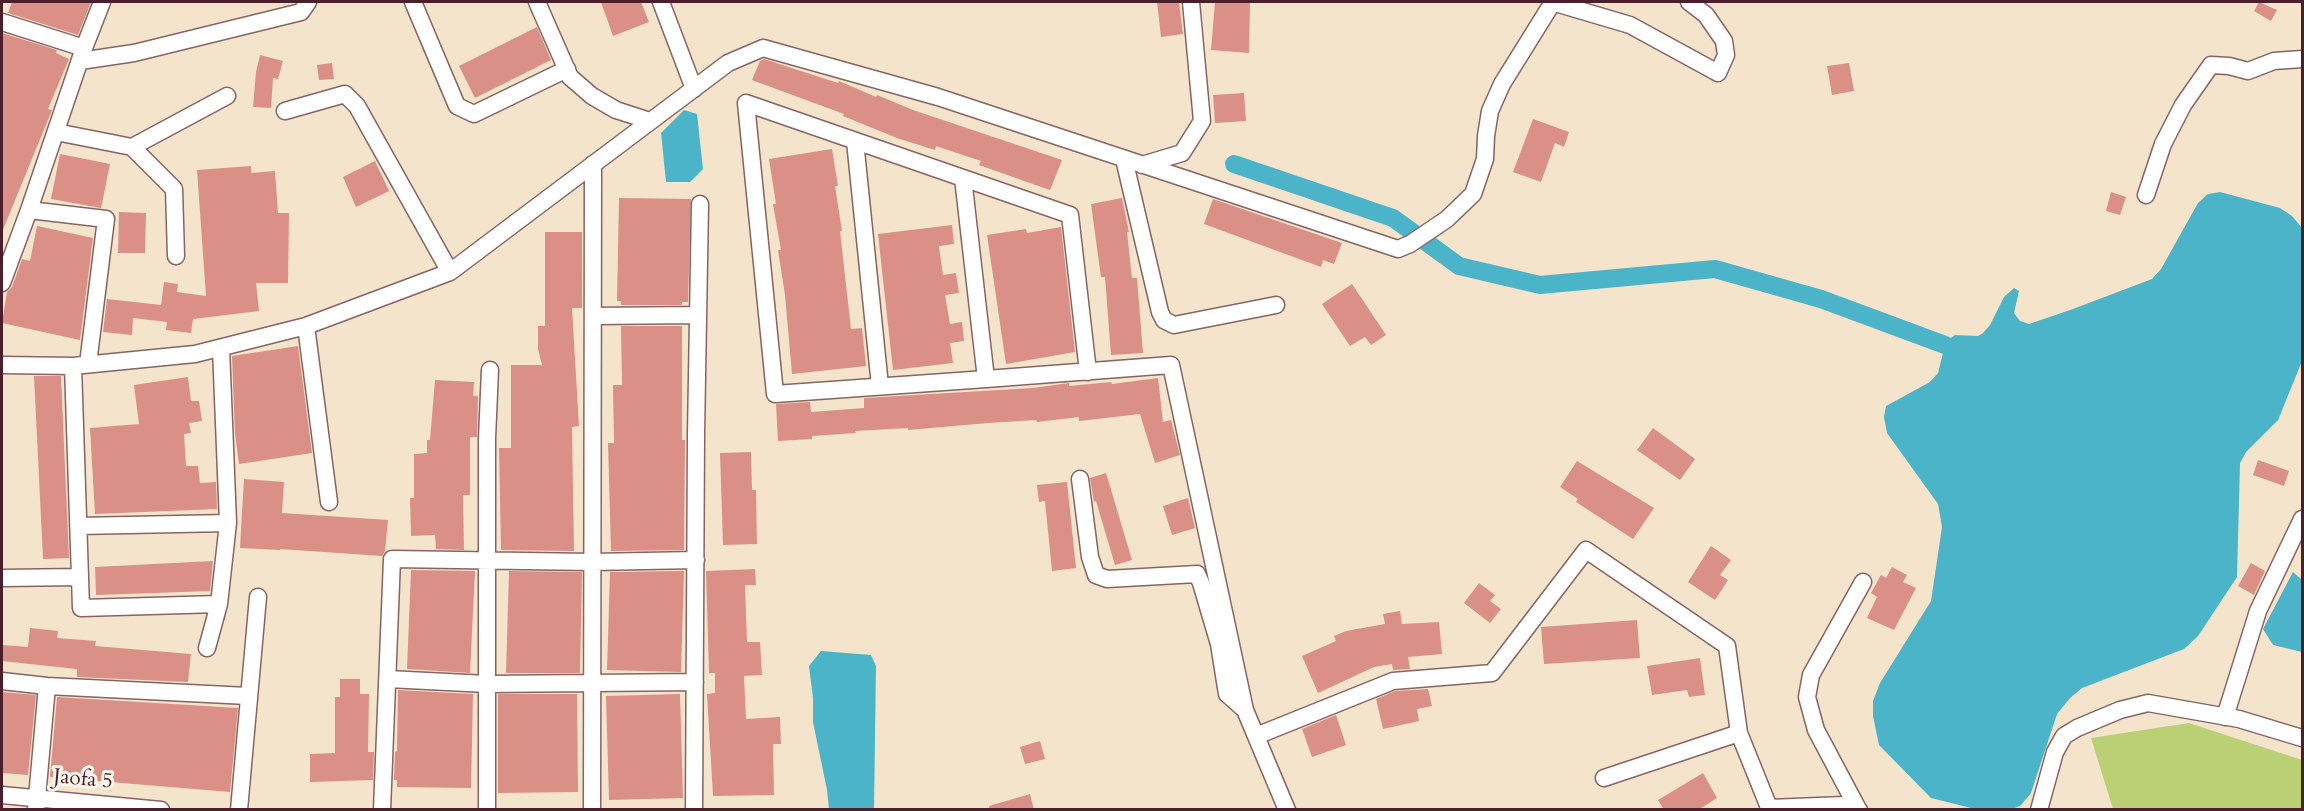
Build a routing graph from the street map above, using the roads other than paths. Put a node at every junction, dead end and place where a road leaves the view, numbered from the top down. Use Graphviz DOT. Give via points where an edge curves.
graph roads {
  1 [pos="102,2"];
  2 [pos="308,2"];
  3 [pos="413,2"];
  4 [pos="537,2"];
  5 [pos="661,2"];
  6 [pos="1191,2"];
  7 [pos="1552,2"];
  8 [pos="1689,2"];
  9 [pos="2,22"];
  10 [pos="82,54"];
  11 [pos="2302,59"];
  12 [pos="567,69"];
  13 [pos="694,89"];
  14 [pos="227,96"];
  15 [pos="285,111"];
  16 [pos="650,121"];
  17 [pos="56,132"];
  18 [pos="855,141"];
  19 [pos="132,147"];
  20 [pos="1124,159"];
  21 [pos="593,164"];
  22 [pos="1142,165"];
  23 [pos="963,178"];
  24 [pos="2146,195"];
  25 [pos="700,204"];
  26 [pos="29,210"];
  27 [pos="177,256"];
  28 [pos="450,272"];
  29 [pos="2,283"];
  30 [pos="1276,305"];
  31 [pos="698,315"];
  32 [pos="593,316"];
  33 [pos="306,326"];
  34 [pos="221,348"];
  35 [pos="2,365"];
  36 [pos="81,365"];
  37 [pos="490,370"];
  38 [pos="1088,372"];
  39 [pos="986,379"];
  40 [pos="880,386"];
  41 [pos="1080,479"];
  42 [pos="329,502"];
  43 [pos="2302,519"];
  44 [pos="228,523"];
  45 [pos="78,526"];
  46 [pos="488,560"];
  47 [pos="696,560"];
  48 [pos="592,562"];
  49 [pos="80,577"];
  50 [pos="2,578"];
  51 [pos="1863,582"];
  52 [pos="258,597"];
  53 [pos="219,604"];
  54 [pos="207,648"];
  55 [pos="388,679"];
  56 [pos="2,681"];
  57 [pos="695,682"];
  58 [pos="592,683"];
  59 [pos="488,684"];
  60 [pos="47,686"];
  61 [pos="248,696"];
  62 [pos="1245,710"];
  63 [pos="2225,717"];
  64 [pos="1739,733"];
  65 [pos="1256,736"];
  66 [pos="2302,738"];
  67 [pos="1604,778"];
  68 [pos="2,795"];
  69 [pos="37,804"];
  70 [pos="1769,809"];
  71 [pos="1858,809"];
  72 [pos="161,810"];
  73 [pos="239,810"];
  74 [pos="382,810"];
  75 [pos="487,810"];
  76 [pos="592,810"];
  77 [pos="694,810"];
  78 [pos="1287,810"];
  79 [pos="2039,810"];
  1 -- 10 [label="street"];
  2 -- 10 [label="street" via="301,12 134,53"];
  3 -- 12 [label="street" via="457,106 474,114"];
  4 -- 12 [label="street"];
  5 -- 13 [label="street"];
  6 -- 22 [label="street" via="1202,121 1182,153"];
  7 -- 8 [label="street" via="1630,25 1718,73 1726,55 1724,41 1706,15"];
  7 -- 22 [label="street" via="1490,111 1485,159 1473,194 1447,219 1398,249"];
  9 -- 10 [label="street"];
  10 -- 17 [label="street"];
  11 -- 24 [label="street" via="2274,61 2248,71 2211,65 2183,105 2163,144"];
  12 -- 16 [label="street" via="570,77 592,96 616,110"];
  13 -- 16 [label="street"];
  13 -- 20 [label="street" via="728,63 763,48 938,97"];
  14 -- 19 [label="street"];
  15 -- 28 [label="street" via="345,94 357,106"];
  16 -- 21 [label="street"];
  17 -- 19 [label="street"];
  17 -- 26 [label="street"];
  18 -- 23 [label="street"];
  18 -- 40 [label="street"];
  18 -- 40 [label="street" via="746,103 774,394"];
  19 -- 27 [label="street" via="174,189"];
  20 -- 22 [label="street"];
  20 -- 30 [label="street" via="1164,320 1174,325"];
  21 -- 28 [label="street"];
  21 -- 32 [label="street"];
  23 -- 38 [label="street" via="1070,215"];
  23 -- 39 [label="street"];
  25 -- 31 [label="street"];
  26 -- 29 [label="street"];
  26 -- 36 [label="street" via="106,219"];
  28 -- 33 [label="street"];
  31 -- 32 [label="street"];
  31 -- 47 [label="street"];
  32 -- 48 [label="street"];
  33 -- 34 [label="street"];
  33 -- 42 [label="street"];
  34 -- 36 [label="street"];
  34 -- 44 [label="street"];
  35 -- 36 [label="street"];
  36 -- 45 [label="street"];
  37 -- 46 [label="street"];
  38 -- 39 [label="street"];
  38 -- 62 [label="street" via="1172,365"];
  39 -- 40 [label="street"];
  41 -- 62 [label="street" via="1096,575 1107,579 1197,574 1219,644 1227,694"];
  43 -- 63 [label="street" via="2258,611"];
  44 -- 45 [label="street"];
  44 -- 53 [label="street"];
  45 -- 49 [label="street"];
  46 -- 48 [label="street"];
  46 -- 55 [label="street" via="392,559"];
  46 -- 59 [label="street"];
  47 -- 48 [label="street"];
  47 -- 57 [label="street"];
  48 -- 58 [label="street"];
  49 -- 50 [label="street"];
  49 -- 53 [label="street" via="81,608"];
  51 -- 71 [label="street" via="1811,675 1807,698 1816,730"];
  52 -- 61 [label="street"];
  53 -- 54 [label="street"];
  55 -- 59 [label="street"];
  55 -- 74 [label="street"];
  56 -- 60 [label="street"];
  57 -- 58 [label="street"];
  57 -- 77 [label="street"];
  58 -- 59 [label="street"];
  58 -- 76 [label="street"];
  59 -- 75 [label="street"];
  60 -- 61 [label="street"];
  60 -- 69 [label="street"];
  61 -- 73 [label="street"];
  62 -- 65 [label="street"];
  63 -- 66 [label="street"];
  63 -- 79 [label="street" via="2148,703 2068,732 2055,752"];
  64 -- 65 [label="street" via="1727,646 1586,550 1492,673 1392,681"];
  64 -- 67 [label="street"];
  64 -- 70 [label="street"];
  65 -- 78 [label="street"];
  68 -- 69 [label="street, Jaofa 5"];
  69 -- 72 [label="street, Jaofa 5"];
  70 -- 71 [label="street" via="1844,805"];
}
